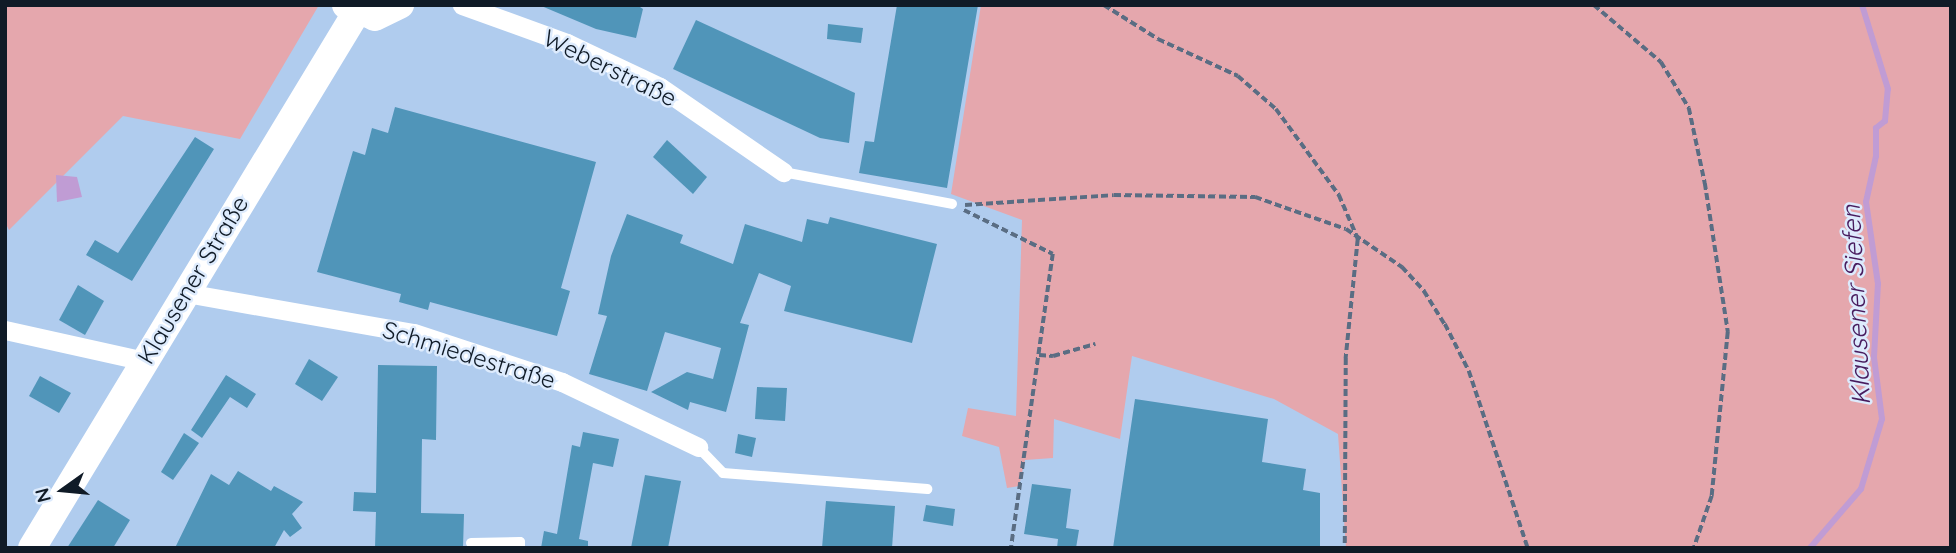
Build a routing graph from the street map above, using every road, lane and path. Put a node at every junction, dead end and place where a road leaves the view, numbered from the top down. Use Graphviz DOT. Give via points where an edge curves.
graph roads {
  1 [pos="400,5"];
  2 [pos="461,5"];
  3 [pos="1104,5"];
  4 [pos="1594,5"];
  5 [pos="351,9"];
  6 [pos="783,172"];
  7 [pos="952,204"];
  8 [pos="1359,239"];
  9 [pos="186,293"];
  10 [pos="5,330"];
  11 [pos="1095,344"];
  12 [pos="1039,355"];
  13 [pos="145,361"];
  14 [pos="698,447"];
  15 [pos="927,489"];
  16 [pos="471,543"];
  17 [pos="32,548"];
  18 [pos="520,548"];
  19 [pos="1011,548"];
  20 [pos="1345,548"];
  21 [pos="1528,548"];
  22 [pos="1693,548"];
  1 -- 5 [label="main road" via="375,17"];
  2 -- 6 [label="street, Weberstraße" via="567,43 660,87"];
  3 -- 8 [label="path" via="1158,39 1238,76 1276,109 1332,183"];
  4 -- 22 [label="path" via="1661,62 1689,108 1705,183 1728,332 1712,496"];
  5 -- 9 [label="main road, Klausener Straße"];
  6 -- 7 [label="lane"];
  7 -- 8 [label="path" via="1114,195 1255,197 1327,220"];
  7 -- 12 [label="path" via="1053,254"];
  8 -- 20 [label="path" via="1346,358"];
  8 -- 21 [label="path" via="1402,267 1424,291 1453,340 1489,427"];
  9 -- 13 [label="main road, Klausener Straße"];
  9 -- 14 [label="street, Schmiedestraße" via="414,333 562,382"];
  10 -- 13 [label="street"];
  11 -- 12 [label="path" via="1053,356"];
  12 -- 19 [label="path"];
  13 -- 17 [label="main road, Klausener Straße"];
  14 -- 15 [label="lane" via="723,473"];
  16 -- 18 [label="lane" via="520,542"];
}
